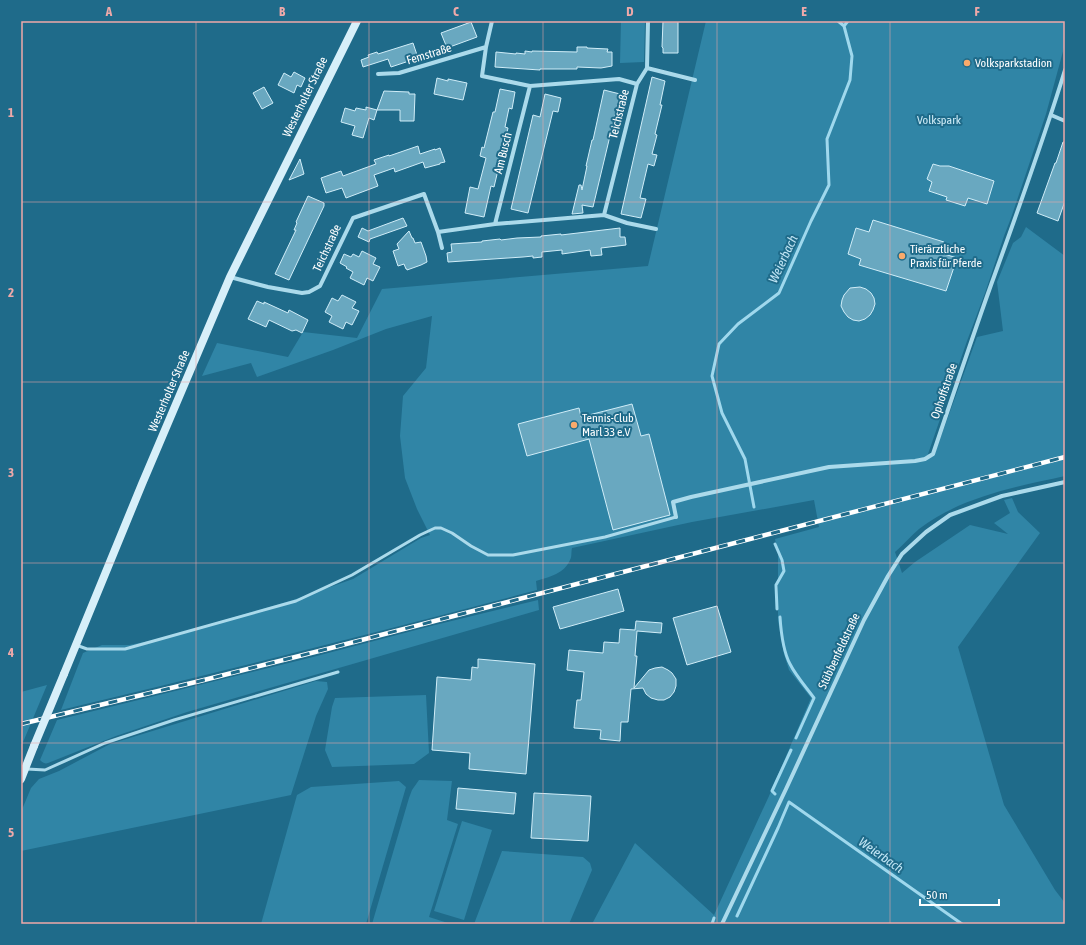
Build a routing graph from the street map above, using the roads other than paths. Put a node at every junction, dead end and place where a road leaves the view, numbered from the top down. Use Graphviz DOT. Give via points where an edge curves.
graph roads {
  1 [pos="357,21"];
  2 [pos="492,21"];
  3 [pos="648,21"];
  4 [pos="486,47"];
  5 [pos="647,68"];
  6 [pos="1065,70"];
  7 [pos="378,74"];
  8 [pos="695,80"];
  9 [pos="637,84"];
  10 [pos="530,86"];
  11 [pos="1051,115"];
  12 [pos="1065,121"];
  13 [pos="604,214"];
  14 [pos="495,224"];
  15 [pos="656,229"];
  16 [pos="438,232"];
  17 [pos="442,248"];
  18 [pos="230,277"];
  19 [pos="1065,482"];
  20 [pos="676,517"];
  21 [pos="76,645"];
  22 [pos="338,672"];
  23 [pos="25,769"];
  24 [pos="21,779"];
  25 [pos="722,924"];
  1 -- 18 [label="main road, Westerholter Straße"];
  2 -- 4 [label="street"];
  3 -- 5 [label="street"];
  4 -- 7 [label="street, Femstraße" via="399,73"];
  4 -- 10 [label="street" via="482,76"];
  5 -- 8 [label="street"];
  5 -- 9 [label="street, Teichstraße"];
  6 -- 11 [label="street, Ophoffstraße"];
  9 -- 10 [label="street" via="619,80"];
  9 -- 13 [label="street, Teichstraße"];
  10 -- 14 [label="street, Am Busch"];
  11 -- 12 [label="street"];
  11 -- 20 [label="street, Ophoffstraße" via="933,454 915,461 829,467 691,497 673,502"];
  13 -- 14 [label="street"];
  13 -- 15 [label="street" via="627,223"];
  14 -- 16 [label="street"];
  16 -- 17 [label="street, Teichstraße"];
  16 -- 18 [label="street, Teichstraße" via="424,194 353,218 320,286 309,292 268,287"];
  18 -- 21 [label="main road, Westerholter Straße"];
  19 -- 25 [label="street, Stübbenfeldstraße" via="1002,496 950,515 902,554 864,620"];
  20 -- 21 [label="lane" via="605,537 513,555 488,555 452,533 435,528 352,575 296,601 125,649 87,649"];
  21 -- 23 [label="main road, Westerholter Straße, bridge"];
  22 -- 23 [label="lane" via="119,738 44,770"];
  23 -- 24 [label="main road, Westerholter Straße"];
}
